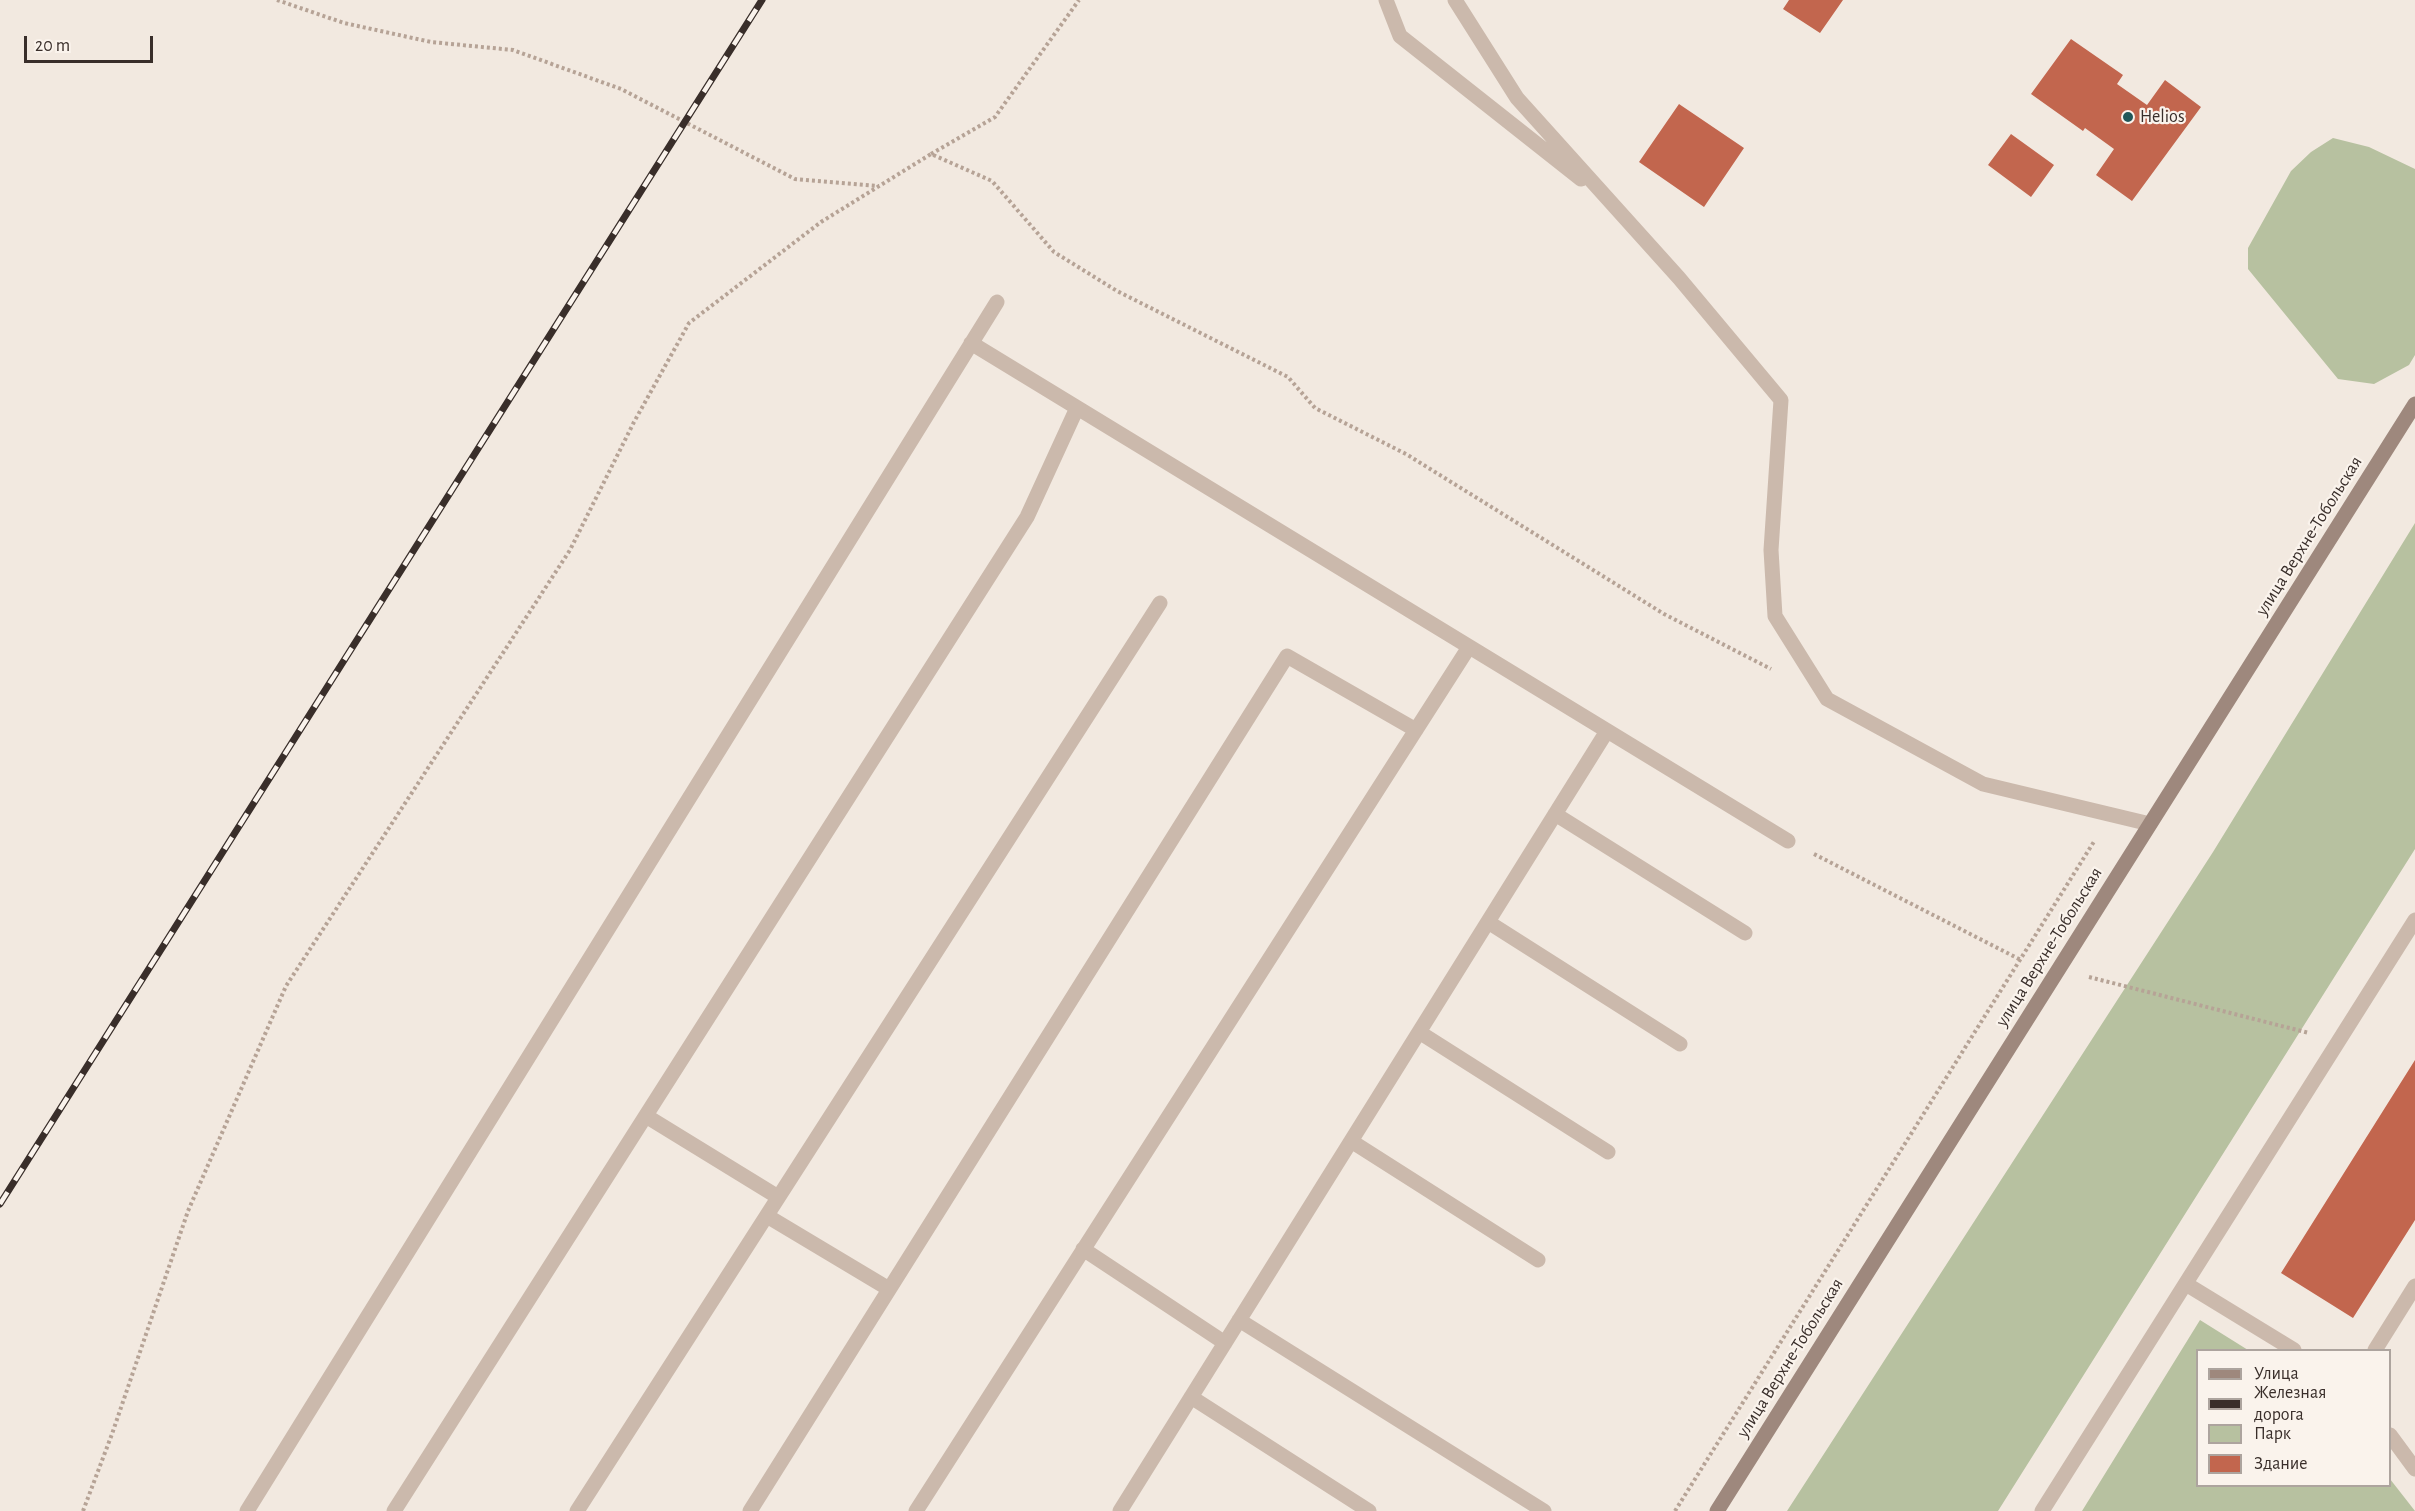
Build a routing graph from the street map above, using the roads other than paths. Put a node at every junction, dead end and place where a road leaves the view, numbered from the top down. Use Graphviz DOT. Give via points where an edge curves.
graph roads {
  1 [pos="1386,0"];
  2 [pos="1455,0"];
  3 [pos="1614,206"];
  4 [pos="997,302"];
  5 [pos="971,343"];
  6 [pos="2415,404"];
  7 [pos="1077,408"];
  8 [pos="1160,603"];
  9 [pos="1469,647"];
  10 [pos="1416,730"];
  11 [pos="1607,731"];
  12 [pos="1555,814"];
  13 [pos="2150,824"];
  14 [pos="1788,841"];
  15 [pos="2415,920"];
  16 [pos="1488,922"];
  17 [pos="1745,933"];
  18 [pos="1419,1032"];
  19 [pos="1680,1044"];
  20 [pos="646,1116"];
  21 [pos="1351,1141"];
  22 [pos="1608,1152"];
  23 [pos="778,1197"];
  24 [pos="766,1216"];
  25 [pos="1083,1249"];
  26 [pos="1539,1260"];
  27 [pos="2186,1284"];
  28 [pos="2415,1286"];
  29 [pos="889,1290"];
  30 [pos="1239,1320"];
  31 [pos="1225,1343"];
  32 [pos="2292,1349"];
  33 [pos="2376,1349"];
  34 [pos="1191,1397"];
  35 [pos="2391,1436"];
  36 [pos="2415,1468"];
  37 [pos="247,1511"];
  38 [pos="394,1511"];
  39 [pos="576,1511"];
  40 [pos="750,1511"];
  41 [pos="916,1511"];
  42 [pos="1120,1511"];
  43 [pos="1369,1511"];
  44 [pos="1545,1511"];
  45 [pos="1717,1511"];
  46 [pos="2042,1511"];
  1 -- 3 [label="street" via="1400,36"];
  2 -- 3 [label="street" via="1517,98"];
  3 -- 13 [label="street" via="1781,399 1771,550 1775,616 1827,699 1983,783"];
  4 -- 5 [label="street"];
  5 -- 7 [label="street"];
  5 -- 37 [label="street"];
  6 -- 13 [label="street, улица Верхне-Тобольская"];
  7 -- 9 [label="street"];
  7 -- 20 [label="street" via="1027,517"];
  8 -- 23 [label="street"];
  9 -- 10 [label="street"];
  9 -- 11 [label="street"];
  10 -- 25 [label="street"];
  10 -- 29 [label="street" via="1287,656"];
  11 -- 12 [label="street"];
  11 -- 14 [label="street"];
  12 -- 16 [label="street"];
  12 -- 17 [label="street"];
  13 -- 45 [label="street, улица Верхне-Тобольская"];
  15 -- 27 [label="street"];
  16 -- 18 [label="street"];
  16 -- 19 [label="street"];
  18 -- 21 [label="street"];
  18 -- 22 [label="street"];
  20 -- 23 [label="street"];
  20 -- 38 [label="street"];
  21 -- 26 [label="street"];
  21 -- 30 [label="street"];
  23 -- 24 [label="street"];
  24 -- 29 [label="street"];
  24 -- 39 [label="street"];
  25 -- 31 [label="street"];
  25 -- 41 [label="street"];
  27 -- 32 [label="street"];
  27 -- 46 [label="street"];
  28 -- 33 [label="street"];
  29 -- 40 [label="street"];
  30 -- 31 [label="street"];
  30 -- 44 [label="street"];
  31 -- 34 [label="street"];
  34 -- 42 [label="street"];
  34 -- 43 [label="street"];
  35 -- 36 [label="street"];
}
